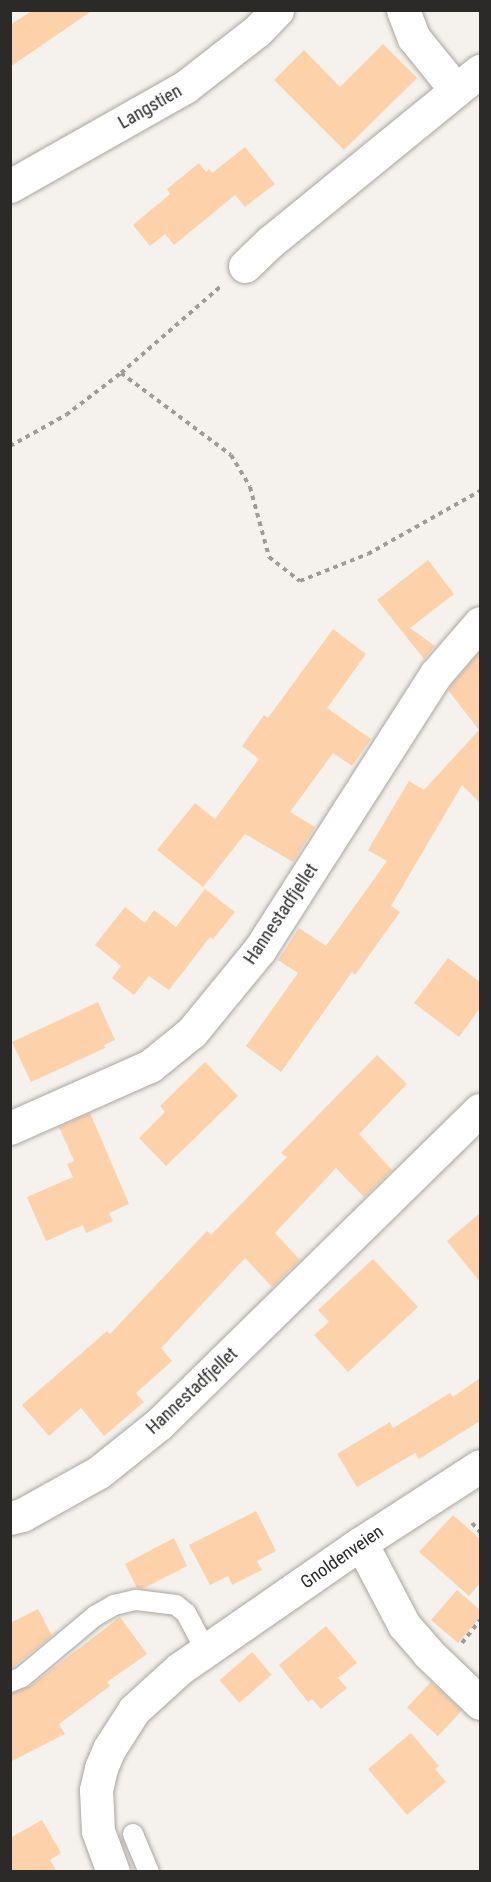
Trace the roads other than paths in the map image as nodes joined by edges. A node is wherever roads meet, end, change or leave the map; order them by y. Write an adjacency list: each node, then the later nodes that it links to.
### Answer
1 (277, 10): 4 (street, Langstien)
2 (403, 10): 3 (street)
3 (468, 80): 5 (street)
4 (10, 186)
5 (245, 266)
6 (480, 622): 8 (street, Hannestadfjellet)
7 (480, 1110): 10 (street, Hannestadfjellet)
8 (10, 1128)
9 (480, 1466): 11 (street, Gnoldenveien)
10 (10, 1518)
11 (361, 1543): 12 (street, Gnoldenveien); 14 (street)
12 (206, 1651): 13 (lane); 16 (street, Gnoldenveien)
13 (10, 1682)
14 (480, 1703)
15 (133, 1834): 17 (lane)
16 (113, 1872)
17 (149, 1872)

